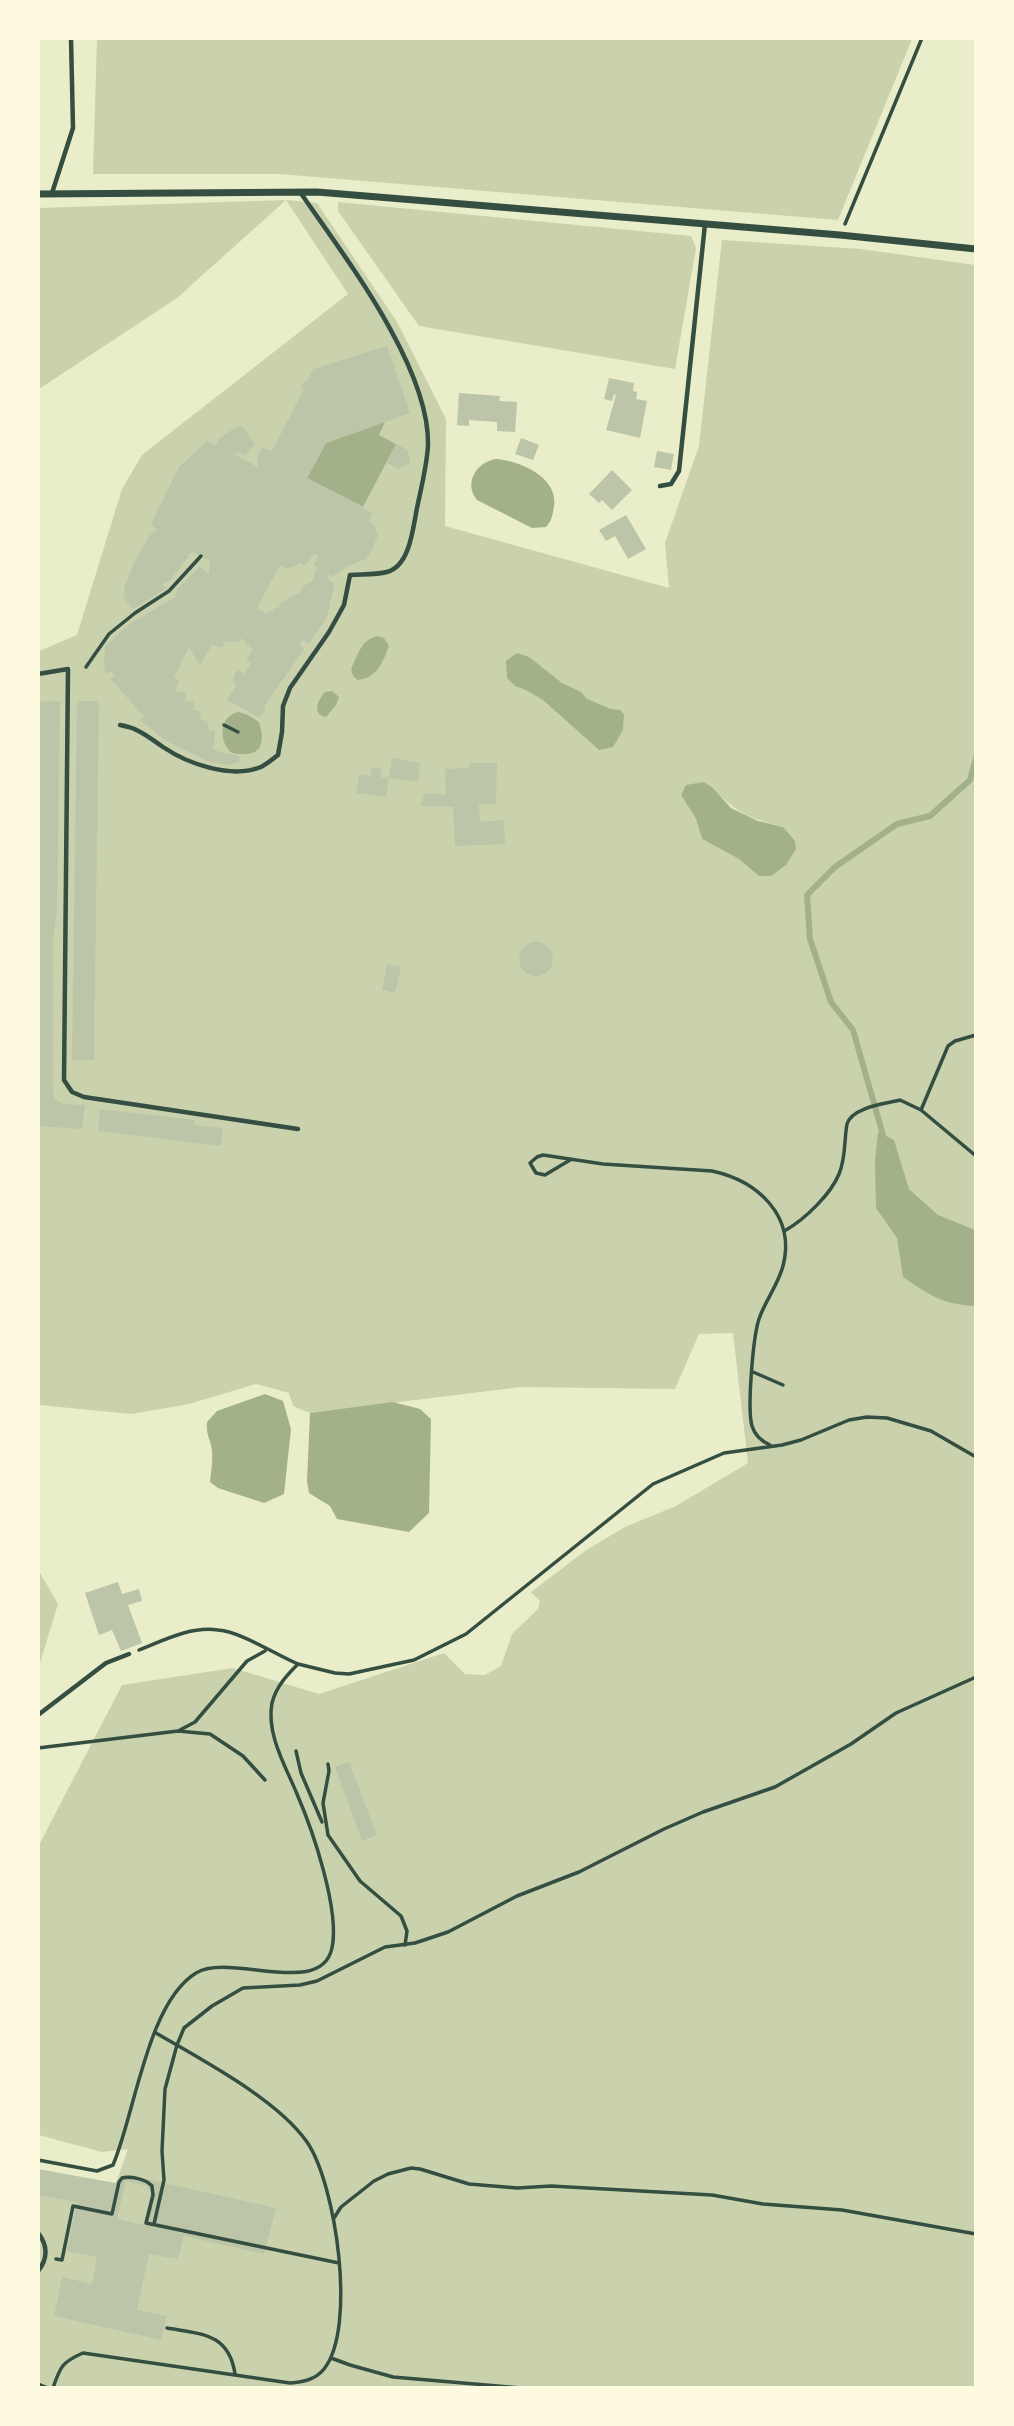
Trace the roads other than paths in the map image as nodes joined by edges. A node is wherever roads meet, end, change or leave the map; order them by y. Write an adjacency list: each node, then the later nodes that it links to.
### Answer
1 (71, 38): 4 (lane)
2 (299, 191): 4 (street); 5 (street); 9 (lane)
3 (38, 194): 4 (street)
4 (51, 194)
5 (705, 224): 6 (street); 7 (lane)
6 (975, 249)
7 (660, 486)
8 (38, 674): 10 (lane)
9 (120, 725)
10 (298, 1129)
11 (129, 1654): 12 (lane)
12 (38, 1715)
13 (38, 2233): 14 (lane)
14 (38, 2272)

